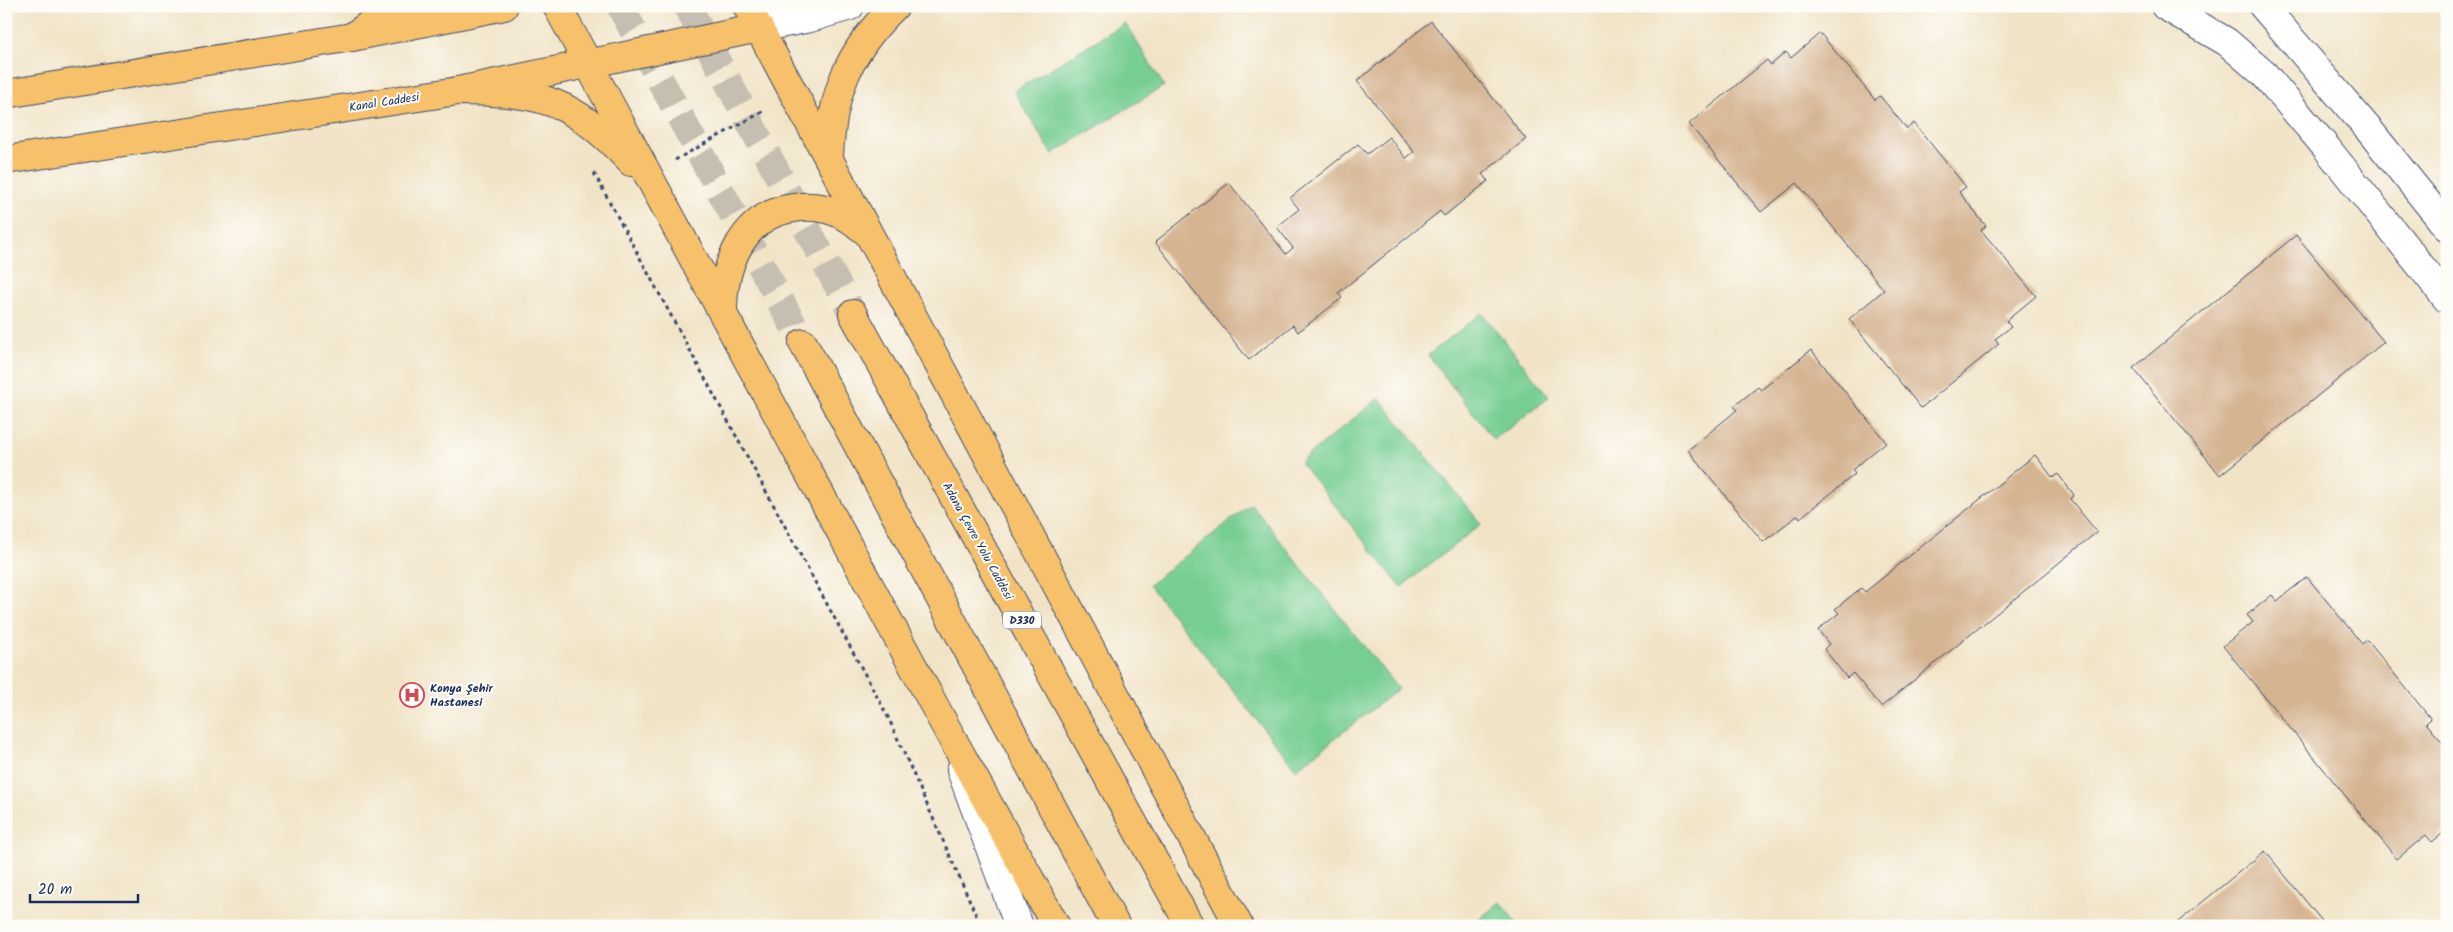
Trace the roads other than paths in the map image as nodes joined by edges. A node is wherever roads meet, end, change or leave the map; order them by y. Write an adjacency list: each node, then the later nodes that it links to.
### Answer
1 (395, 6): 9 (main road)
2 (504, 6): 9 (main road)
3 (557, 6): 10 (main road)
4 (850, 6): 8 (street)
5 (895, 6): 13 (main road)
6 (2262, 6): 16 (street)
7 (2176, 13): 18 (street)
8 (753, 17): 10 (main road, Kanal Caddesi); 13 (main road)
9 (352, 36): 12 (main road)
10 (588, 64): 11 (main road, Kanal Caddesi); 15 (main road)
11 (458, 91): 14 (main road, Kanal Caddesi); 15 (main road)
12 (6, 94)
13 (829, 157): 17 (main road)
14 (6, 160)
15 (650, 181): 19 (main road)
16 (2447, 227)
17 (869, 234): 19 (main road); 27 (main road)
18 (2447, 299)
19 (723, 311): 22 (main road)
20 (853, 314): 26 (main road, Adana Çevre Yolu Caddesi / D330)
21 (802, 343): 25 (main road)
22 (948, 731): 23 (street); 24 (main road)
23 (1019, 926)
24 (1056, 926)
25 (1116, 926)
26 (1190, 926)
27 (1239, 926)

